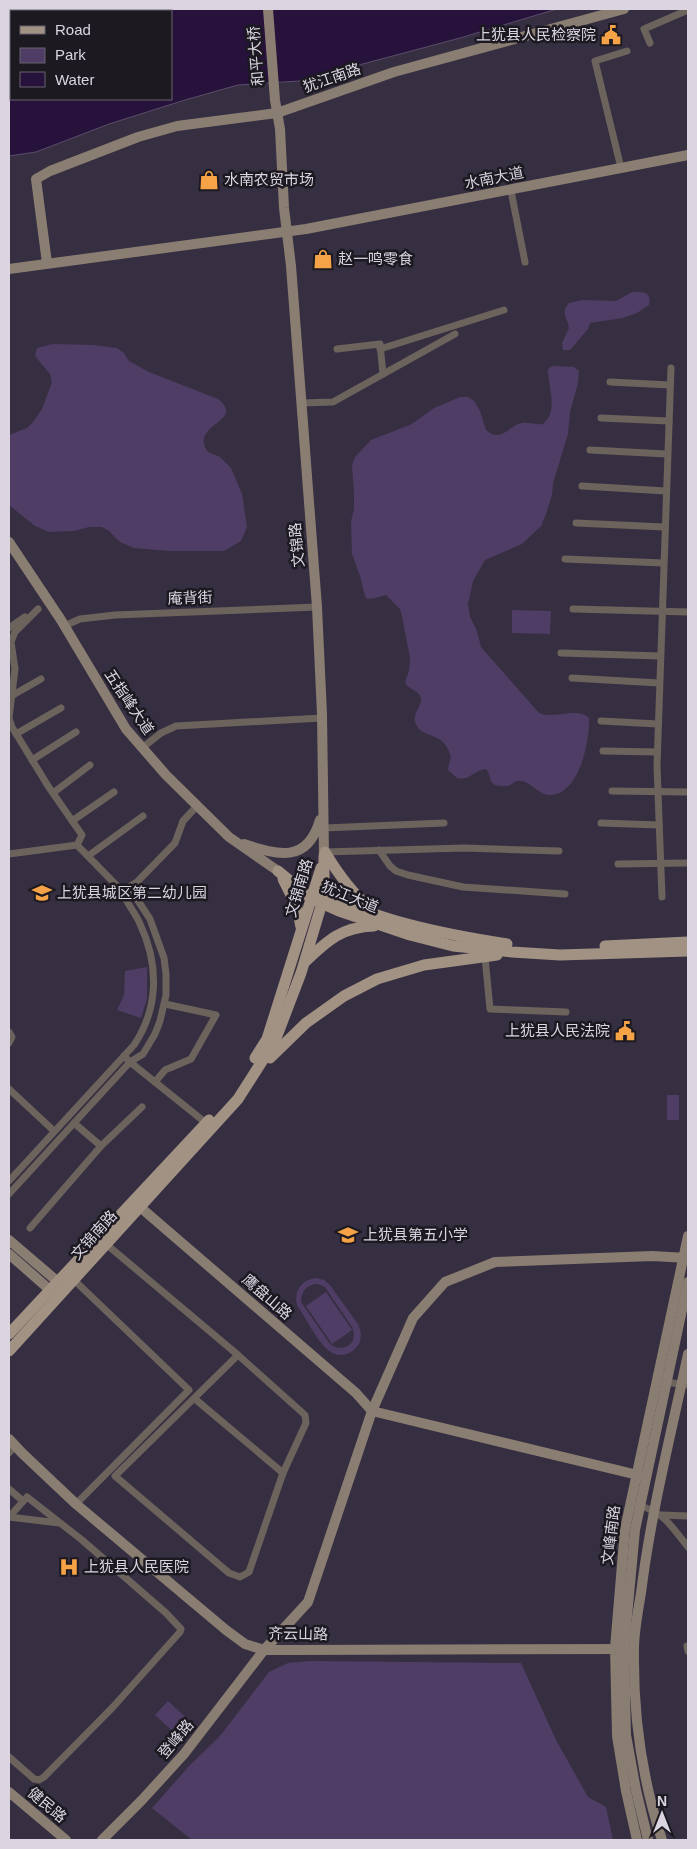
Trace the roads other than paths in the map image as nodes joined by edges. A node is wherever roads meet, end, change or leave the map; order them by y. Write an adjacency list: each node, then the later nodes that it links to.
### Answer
1 (268, 9): 6 (street, 和平大桥)
2 (624, 9): 6 (street, 犹江南路)
3 (688, 10): 4 (street)
4 (650, 43)
5 (627, 52): 8 (street)
6 (277, 113): 10 (street, 文锦路); 12 (street, 犹江南路)
7 (688, 155): 8 (street, 水南大道)
8 (621, 168): 9 (street, 水南大道)
9 (511, 191): 10 (street, 水南大道); 11 (street)
10 (287, 232): 12 (street, 水南大道); 22 (street, 文锦路)
11 (525, 262)
12 (47, 263): 13 (street, 水南大道)
13 (9, 268)
14 (504, 310): 17 (street)
15 (455, 334): 19 (street)
16 (337, 349): 17 (street)
17 (380, 349): 19 (street)
18 (671, 368): 21 (street)
19 (383, 374): 22 (street)
20 (610, 382): 21 (street)
21 (670, 385): 24 (street)
22 (301, 403): 35 (street, 文锦路)
23 (601, 418): 24 (street)
24 (669, 420): 26 (street)
25 (590, 450): 26 (street)
26 (667, 454): 28 (street)
27 (582, 486): 28 (street)
28 (666, 491): 30 (street)
29 (576, 523): 30 (street)
30 (664, 527): 33 (street)
31 (9, 542): 34 (street, 五指峰大道)
32 (565, 559): 33 (street)
33 (663, 564): 38 (street)
34 (49, 602): 36 (street); 40 (street, 五指峰大道)
35 (317, 607): 40 (street, 庵背街); 49 (street, 文锦路)
36 (38, 609): 41 (street); 47 (street)
37 (572, 609): 38 (street)
38 (661, 612): 39 (street); 43 (street)
39 (688, 612)
40 (64, 626): 54 (street, 五指峰大道)
41 (9, 628)
42 (562, 653): 43 (street)
43 (660, 656): 46 (street)
44 (572, 678): 46 (street)
45 (41, 679): 47 (street)
46 (659, 683): 51 (street)
47 (13, 696): 53 (street)
48 (61, 708): 53 (street)
49 (322, 718): 54 (street); 65 (street, 文锦路)
50 (601, 721): 51 (street)
51 (658, 724): 56 (street)
52 (76, 732): 57 (street)
53 (16, 734): 57 (street)
54 (142, 748): 64 (street, 五指峰大道)
55 (603, 751): 56 (street)
56 (657, 752): 63 (street)
57 (32, 760): 62 (street)
58 (90, 765): 62 (street)
59 (114, 792): 67 (street)
60 (612, 792): 63 (street)
61 (688, 792): 63 (street)
62 (52, 793): 67 (street)
63 (658, 793): 70 (street)
64 (197, 806): 72 (street, 五指峰大道); 83 (street)
65 (324, 810): 71 (street, 文锦路); 72 (street)
66 (143, 816): 78 (street)
67 (72, 821): 73 (street)
68 (444, 823): 71 (street)
69 (600, 823): 70 (street)
70 (659, 825): 81 (street)
71 (324, 828): 77 (street, 文锦路)
72 (233, 840): 82 (street, 五指峰大道)
73 (77, 845): 76 (street); 78 (street)
74 (379, 850): 75 (street); 77 (street); 84 (street)
75 (559, 851)
76 (9, 854)
77 (324, 854): 85 (main road, 文锦南路); 88 (main road)
78 (88, 856): 83 (street)
79 (688, 862): 81 (street)
80 (618, 864): 81 (street)
81 (660, 864): 86 (street)
82 (278, 871): 85 (main road, 犹江大道); 91 (main road)
83 (122, 891): 87 (street); 89 (street)
84 (565, 894)
85 (318, 896): 88 (main road, 犹江大道); 90 (main road, 犹江大道); 91 (main road, 文锦南路); 99 (main road, 文锦南路)
86 (662, 897)
87 (147, 914): 89 (street); 101 (street)
88 (376, 914): 94 (main road, 犹江大道)
89 (137, 919): 100 (street)
90 (382, 926): 96 (main road, 犹江大道); 99 (main road)
91 (302, 931): 114 (main road, 文锦南路)
92 (688, 937): 94 (main road)
93 (688, 942): 94 (main road, 犹江大道)
94 (673, 947): 95 (main road, 犹江大道); 96 (main road, 犹江大道); 98 (main road)
95 (688, 950)
96 (512, 952): 97 (main road)
97 (485, 956): 102 (street); 109 (main road)
98 (688, 958)
99 (305, 962): 109 (main road, 文锦南路)
100 (153, 998): 101 (street); 103 (street)
101 (165, 1002): 105 (street); 110 (street)
102 (566, 1012)
103 (145, 1026): 105 (street); 107 (street)
104 (9, 1032): 106 (street)
105 (157, 1032): 108 (street)
106 (9, 1043)
107 (124, 1056): 108 (street); 115 (street)
108 (130, 1062): 110 (street); 113 (street)
109 (256, 1071): 119 (main road, 文锦南路)
110 (155, 1082): 114 (street)
111 (9, 1089): 115 (street)
112 (142, 1107): 116 (street)
113 (74, 1123): 116 (street); 118 (street)
114 (206, 1123): 128 (main road, 文锦南路)
115 (54, 1131): 117 (street)
116 (101, 1146): 120 (street)
117 (9, 1181)
118 (9, 1194)
119 (140, 1207): 123 (main road, 文锦南路); 136 (street, 鹰盘山路)
120 (30, 1228)
121 (688, 1236): 125 (street, 文峰南路)
122 (9, 1240): 128 (street)
123 (106, 1244): 126 (main road, 文锦南路); 132 (street)
124 (9, 1254): 128 (street)
125 (686, 1258): 133 (street, 文峰南路); 136 (street, 登峰路)
126 (74, 1280): 130 (main road, 文锦南路); 142 (street)
127 (688, 1282): 133 (street, 文峰南路)
128 (54, 1286): 129 (main road, 文锦南路)
129 (9, 1334)
130 (9, 1351)
131 (688, 1354): 134 (street)
132 (238, 1355): 135 (street); 138 (street)
133 (662, 1381): 134 (street); 139 (street, 文峰南路)
134 (685, 1385): 144 (street)
135 (195, 1399): 138 (street); 138 (street)
136 (372, 1412): 139 (street); 150 (street, 登峰路)
137 (11, 1446): 142 (street, 齐云山路)
138 (283, 1473)
139 (641, 1476): 143 (street, 文峰南路)
140 (9, 1488): 141 (street)
141 (23, 1501): 146 (street); 147 (street)
142 (76, 1504): 150 (street, 齐云山路)
143 (635, 1505): 144 (street); 149 (street, 文峰南路)
144 (658, 1513): 145 (street); 148 (street); 149 (street)
145 (688, 1516)
146 (9, 1517): 147 (street)
147 (61, 1523): 151 (street)
148 (688, 1547)
149 (624, 1649): 150 (street, 齐云山路); 155 (street, 文峰南路); 156 (street, 文峰南路); 157 (street)
150 (264, 1650): 154 (street, 登峰路)
151 (9, 1756)
152 (9, 1792): 153 (street, 健民路)
153 (66, 1840)
154 (102, 1840)
155 (638, 1840)
156 (648, 1840)
157 (662, 1840)

